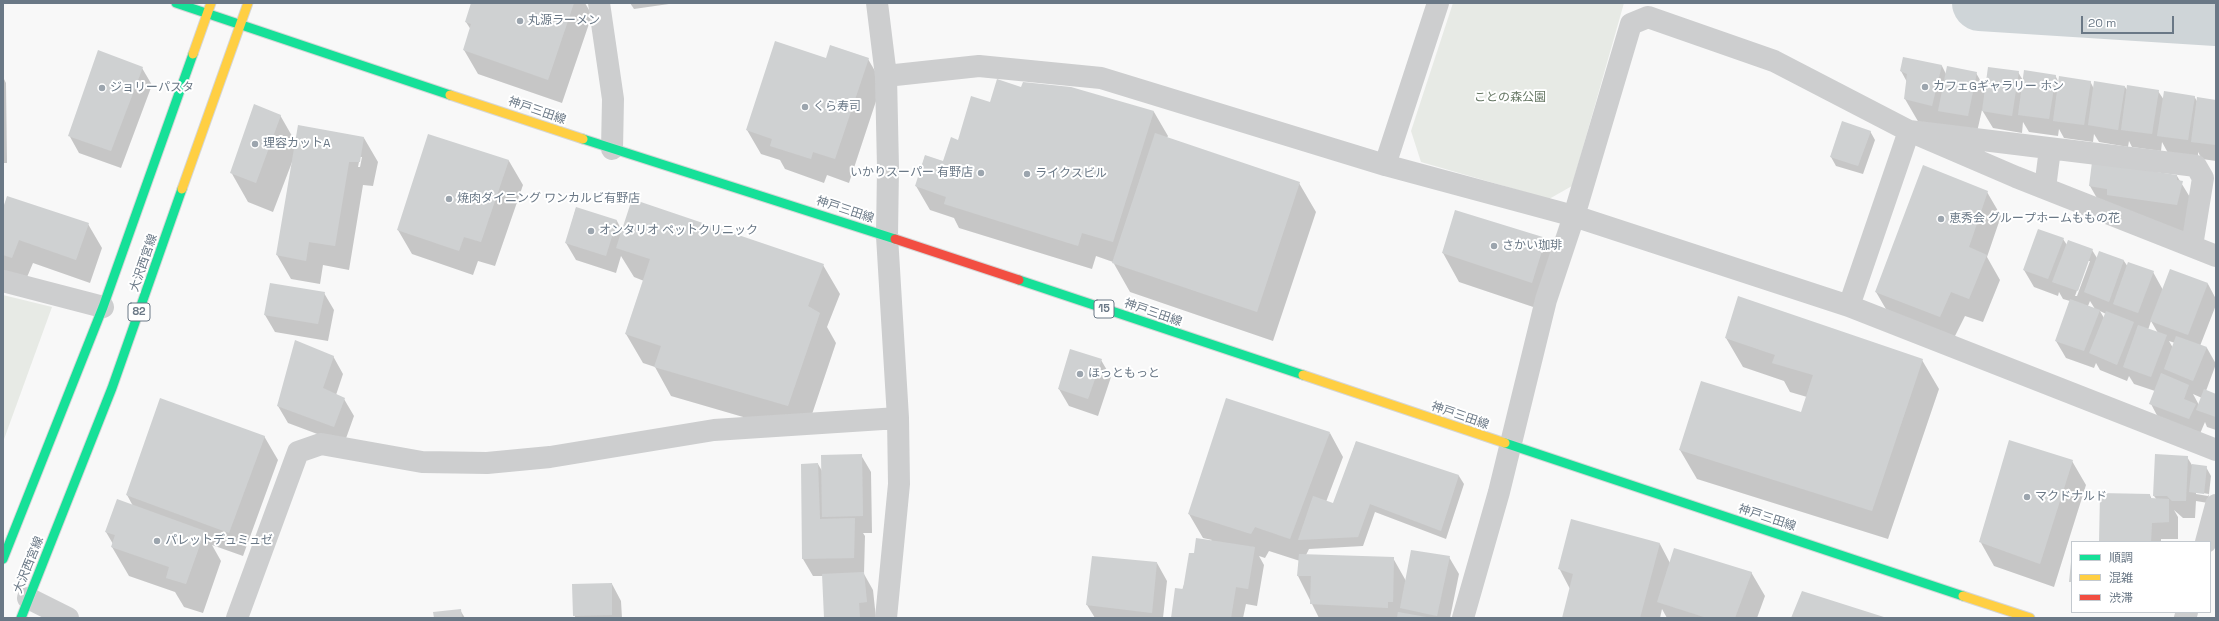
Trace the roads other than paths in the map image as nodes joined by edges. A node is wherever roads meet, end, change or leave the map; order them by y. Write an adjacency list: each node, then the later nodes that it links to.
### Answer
1 (176, 3): 7 (main road, 神戸三田線 / 15)
2 (211, 3): 7 (main road, 大沢西宮線)
3 (248, 3): 8 (main road, 大沢西宮線 / 82)
4 (599, 3): 11 (street)
5 (878, 3): 9 (street)
6 (1438, 3): 13 (street)
7 (208, 13): 8 (main road, 神戸三田線 / 15); 21 (main road, 大沢西宮線)
8 (241, 24): 11 (main road, 神戸三田線 / 15); 28 (main road, 大沢西宮線 / 82)
9 (886, 76): 13 (street); 16 (street)
10 (1909, 131): 12 (street); 14 (street); 15 (street); 20 (street)
11 (612, 149): 16 (main road, 神戸三田線 / 15)
12 (2050, 149): 14 (street); 17 (street)
13 (1384, 165): 15 (street)
14 (2044, 188): 17 (street)
15 (1574, 216): 20 (street); 23 (street)
16 (887, 236): 22 (street); 23 (main road, 神戸三田線 / 15)
17 (2192, 246): 18 (street)
18 (2216, 256)
19 (3, 281): 21 (street)
20 (1849, 306): 24 (street)
21 (103, 308): 27 (main road, 大沢西宮線)
22 (898, 418): 31 (street); 32 (street)
23 (1510, 446): 33 (street); 34 (main road, 神戸三田線 / 15)
24 (2216, 450)
25 (2216, 505): 26 (street)
26 (2206, 541)
27 (3, 559)
28 (28, 598): 29 (street); 30 (main road, 大沢西宮線 / 82)
29 (61, 617)
30 (21, 618)
31 (237, 618)
32 (886, 618)
33 (1463, 618)
34 (2030, 618)

